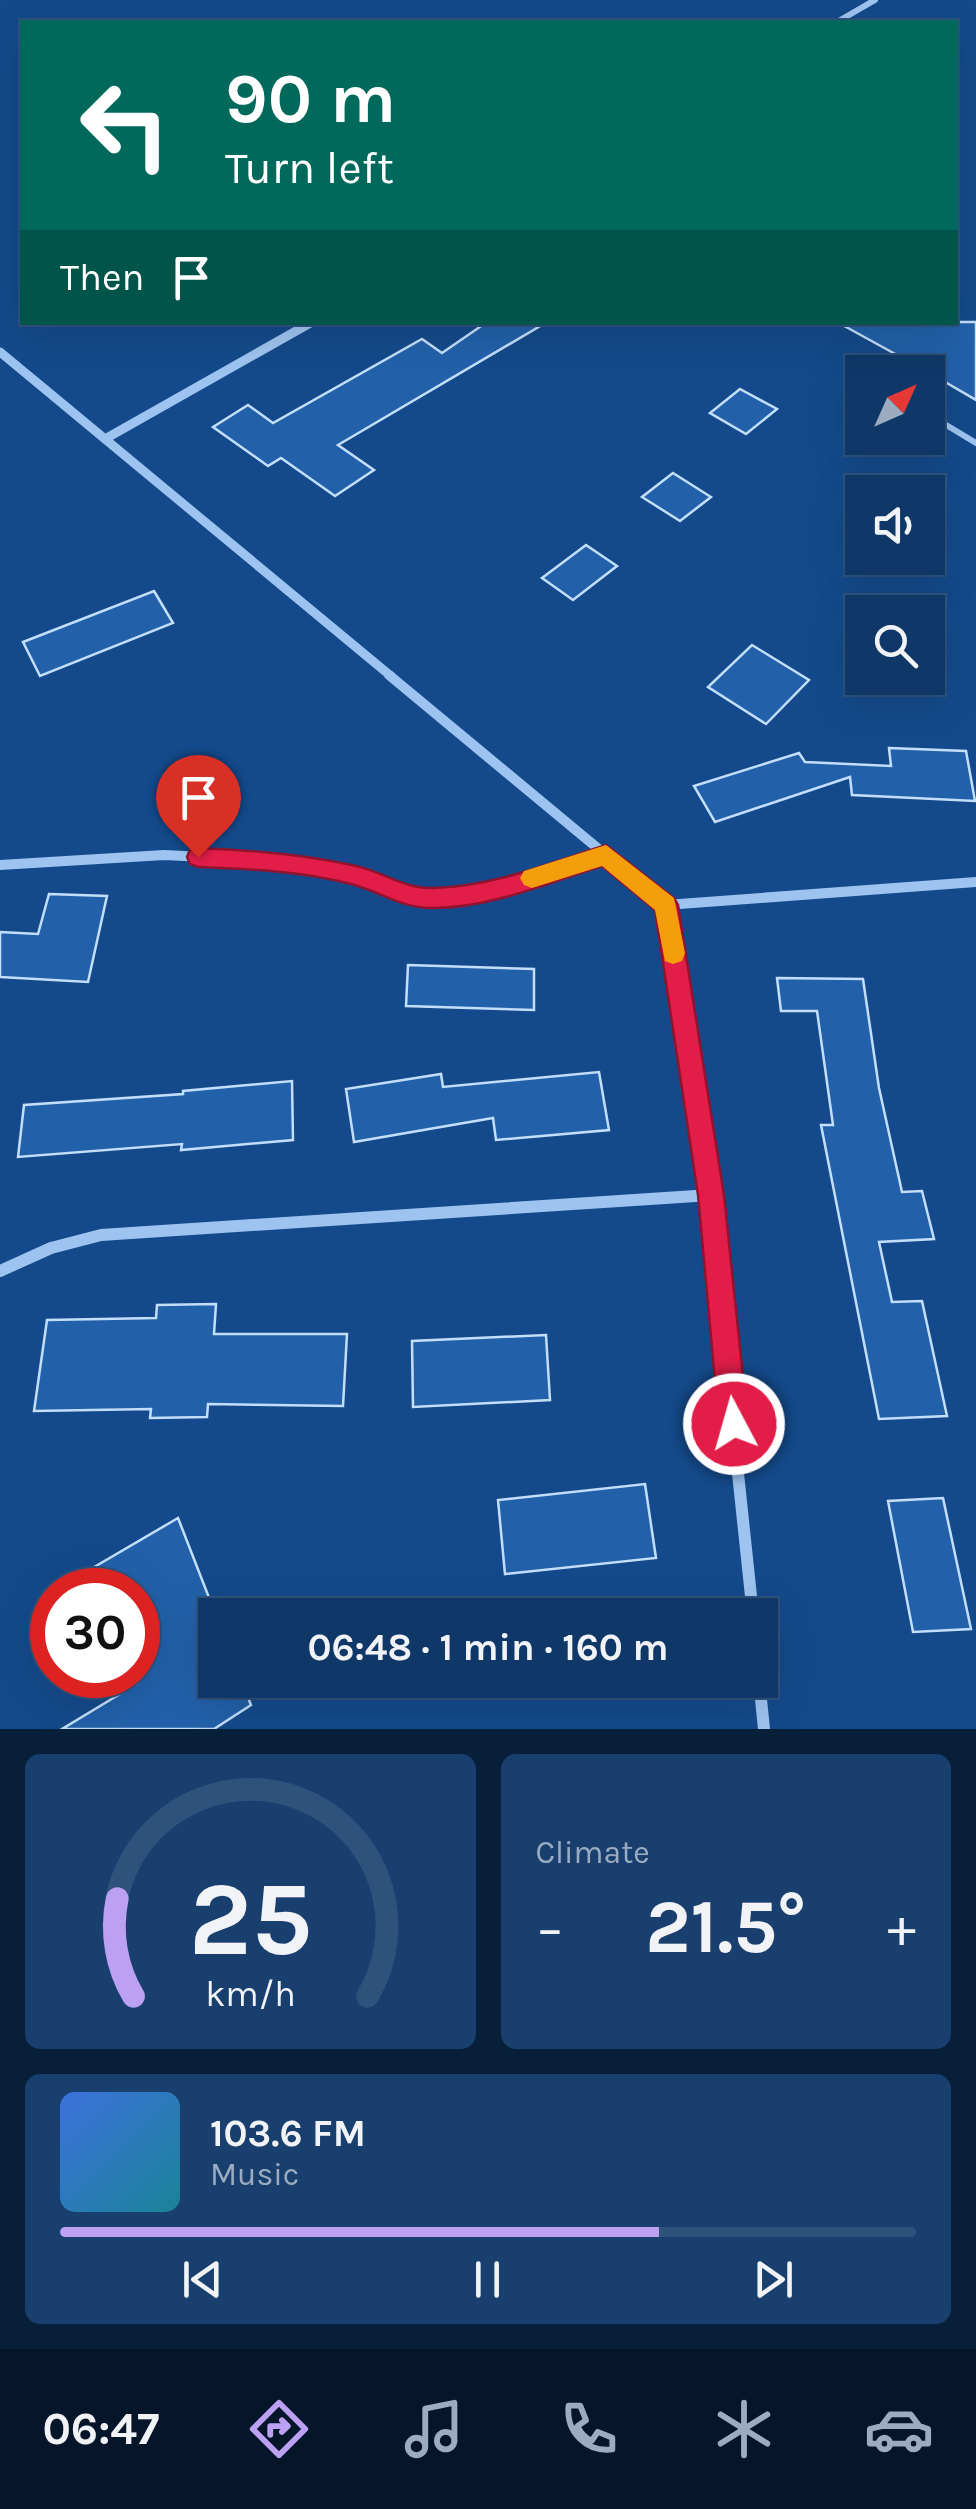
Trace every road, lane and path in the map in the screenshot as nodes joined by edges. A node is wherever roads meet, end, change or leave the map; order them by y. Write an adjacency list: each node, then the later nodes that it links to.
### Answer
1 (875, 0): 2 (street)
2 (840, 20)
3 (307, 325): 6 (street)
4 (0, 352): 6 (street)
5 (945, 424): 7 (lane)
6 (106, 439): 8 (street)
7 (976, 443)
8 (606, 855): 9 (street); 11 (street)
9 (0, 865)
10 (976, 882): 11 (street)
11 (666, 905): 12 (street)
12 (711, 1195): 13 (street); 14 (street)
13 (0, 1271)
14 (751, 1598)
15 (761, 1698): 16 (street)
16 (764, 1729)

